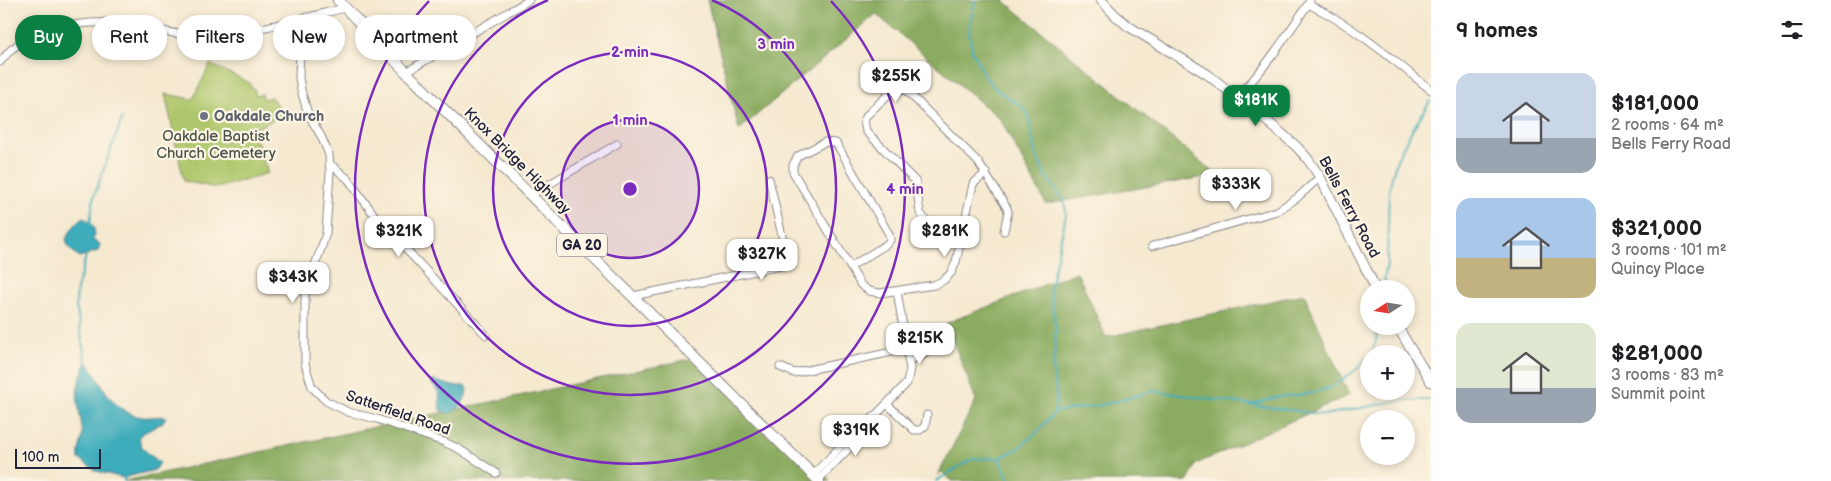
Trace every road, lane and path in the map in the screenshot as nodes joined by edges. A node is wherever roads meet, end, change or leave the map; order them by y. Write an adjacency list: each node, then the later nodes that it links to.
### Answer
1 (338, 0): 5 (main road, GA 20)
2 (529, 0): 10 (street)
3 (1101, 0): 12 (main road, Bells Ferry Road)
4 (1309, 2): 11 (street); 12 (street)
5 (345, 8): 6 (street); 10 (main road, Knox Bridge Highway / GA 20)
6 (315, 15)
7 (273, 24): 9 (street)
8 (300, 60): 14 (street, Satterfield Road)
9 (0, 62)
10 (406, 72): 18 (main road, Knox Bridge Highway / GA 20)
11 (1431, 90)
12 (1236, 98): 16 (main road, Bells Ferry Road)
13 (617, 144): 18 (street)
14 (329, 163): 26 (street); 35 (street, Satterfield Road)
15 (986, 173): 19 (street); 19 (street); 20 (street)
16 (1320, 177): 21 (street); 23 (main road, Bells Ferry Road)
17 (769, 179): 25 (street)
18 (530, 195): 25 (main road, Knox Bridge Highway / GA 20)
19 (963, 229): 24 (street)
20 (1004, 231)
21 (1152, 246)
22 (850, 267): 22 (street); 24 (street)
23 (1372, 280)
24 (897, 291): 28 (street)
25 (633, 296): 36 (main road, Knox Bridge Highway / GA 20)
26 (486, 335)
27 (1402, 335): 32 (main road)
28 (905, 338): 29 (street); 30 (street)
29 (906, 350): 30 (street); 31 (street)
30 (908, 360): 33 (street)
31 (780, 367)
32 (1431, 382)
33 (887, 404): 34 (street); 36 (street)
34 (927, 415)
35 (496, 473)
36 (816, 478)

